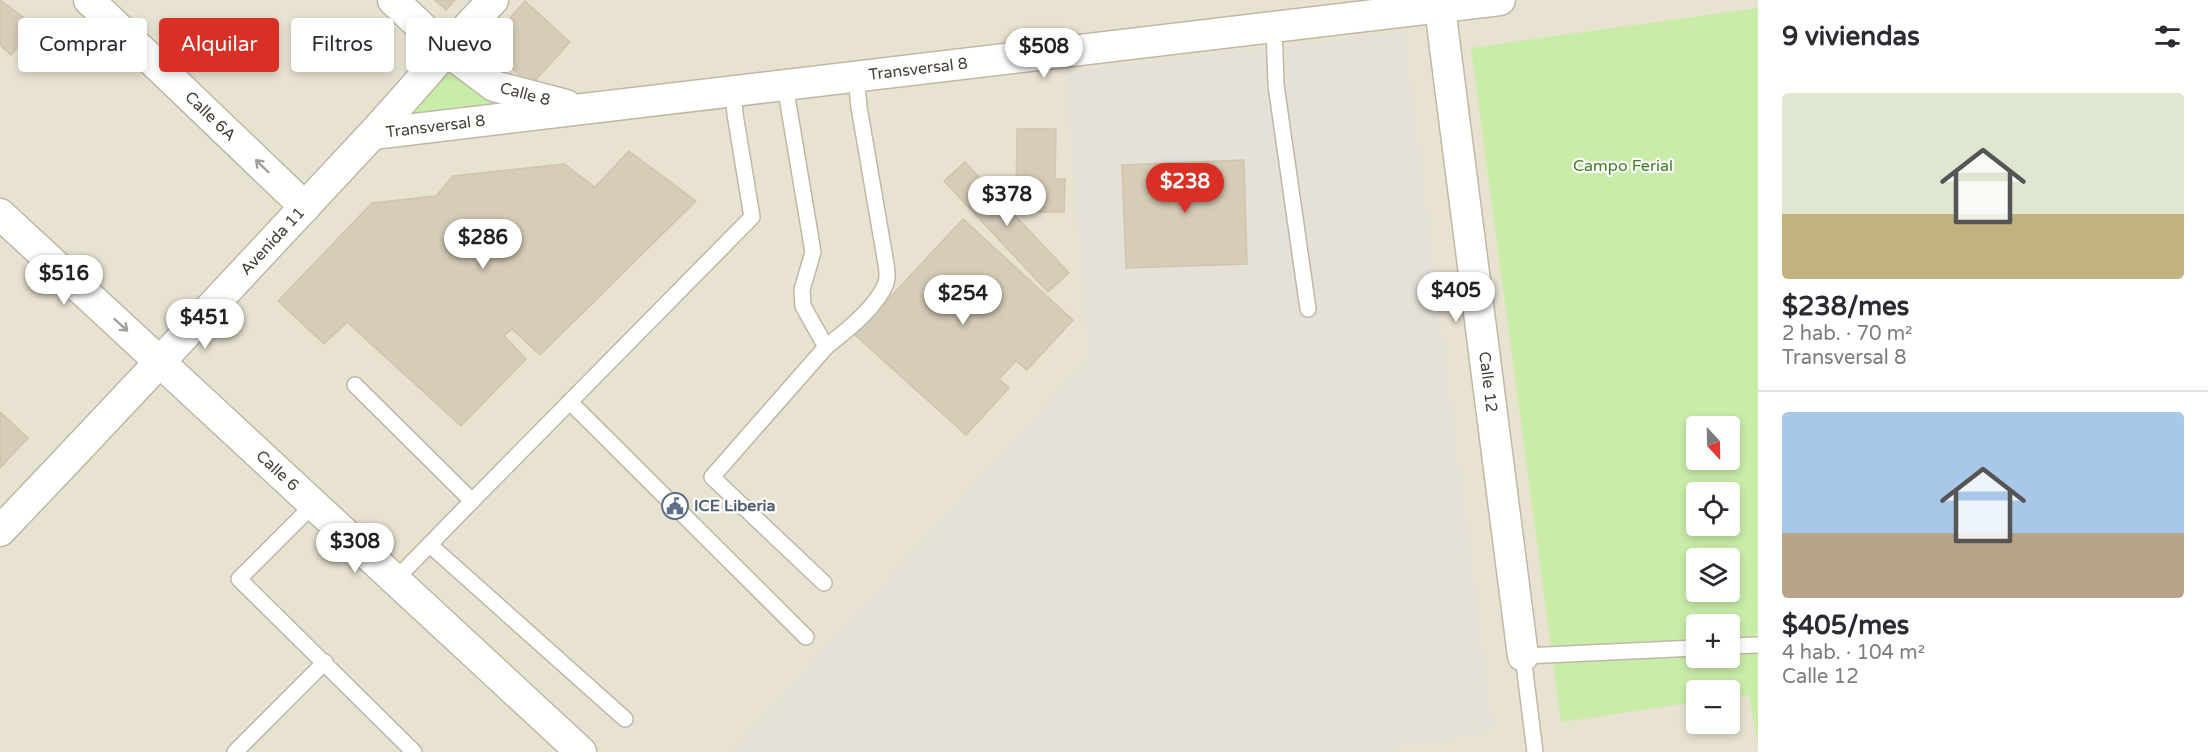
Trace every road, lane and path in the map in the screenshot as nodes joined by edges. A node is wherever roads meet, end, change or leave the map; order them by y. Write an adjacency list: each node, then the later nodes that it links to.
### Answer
1 (89, 0): 16 (street, Calle 6A, one-way to 1)
2 (393, 0): 6 (street, Calle 8)
3 (493, 0): 7 (street, Avenida 11)
4 (1500, 0): 5 (street, Transversal 8)
5 (1442, 4): 8 (street, Transversal 8); 33 (street, Calle 12)
6 (412, 18)
7 (476, 18)
8 (1274, 28): 11 (street, Transversal 8); 18 (lane)
9 (427, 72): 15 (street, Avenida 11)
10 (475, 72): 14 (street, Calle 8)
11 (856, 76): 12 (street, Transversal 8); 19 (lane)
12 (785, 85): 13 (street, Transversal 8); 19 (lane)
13 (733, 91): 14 (street, Transversal 8); 22 (lane)
14 (581, 109): 15 (street, Transversal 8)
15 (373, 134): 16 (street, Avenida 11)
16 (305, 207): 20 (street, Avenida 11)
17 (0, 214): 20 (street, Calle 6, one-way to 20)
18 (1308, 309)
19 (826, 347): 28 (lane)
20 (161, 362): 24 (street, Calle 6); 25 (street, Avenida 11)
21 (355, 385): 23 (lane)
22 (570, 402): 23 (lane); 29 (lane)
23 (472, 501): 26 (lane)
24 (314, 504): 27 (street, Calle 6); 34 (lane)
25 (0, 531)
26 (430, 545): 27 (lane); 35 (lane)
27 (396, 579): 38 (street, Calle 6)
28 (824, 583)
29 (806, 637)
30 (1758, 645): 31 (lane)
31 (1740, 646)
32 (1686, 648): 33 (lane)
33 (1523, 656): 39 (lane)
34 (325, 662): 36 (lane); 37 (lane)
35 (625, 719)
36 (235, 752)
37 (414, 752)
38 (581, 752)
39 (1535, 752)

